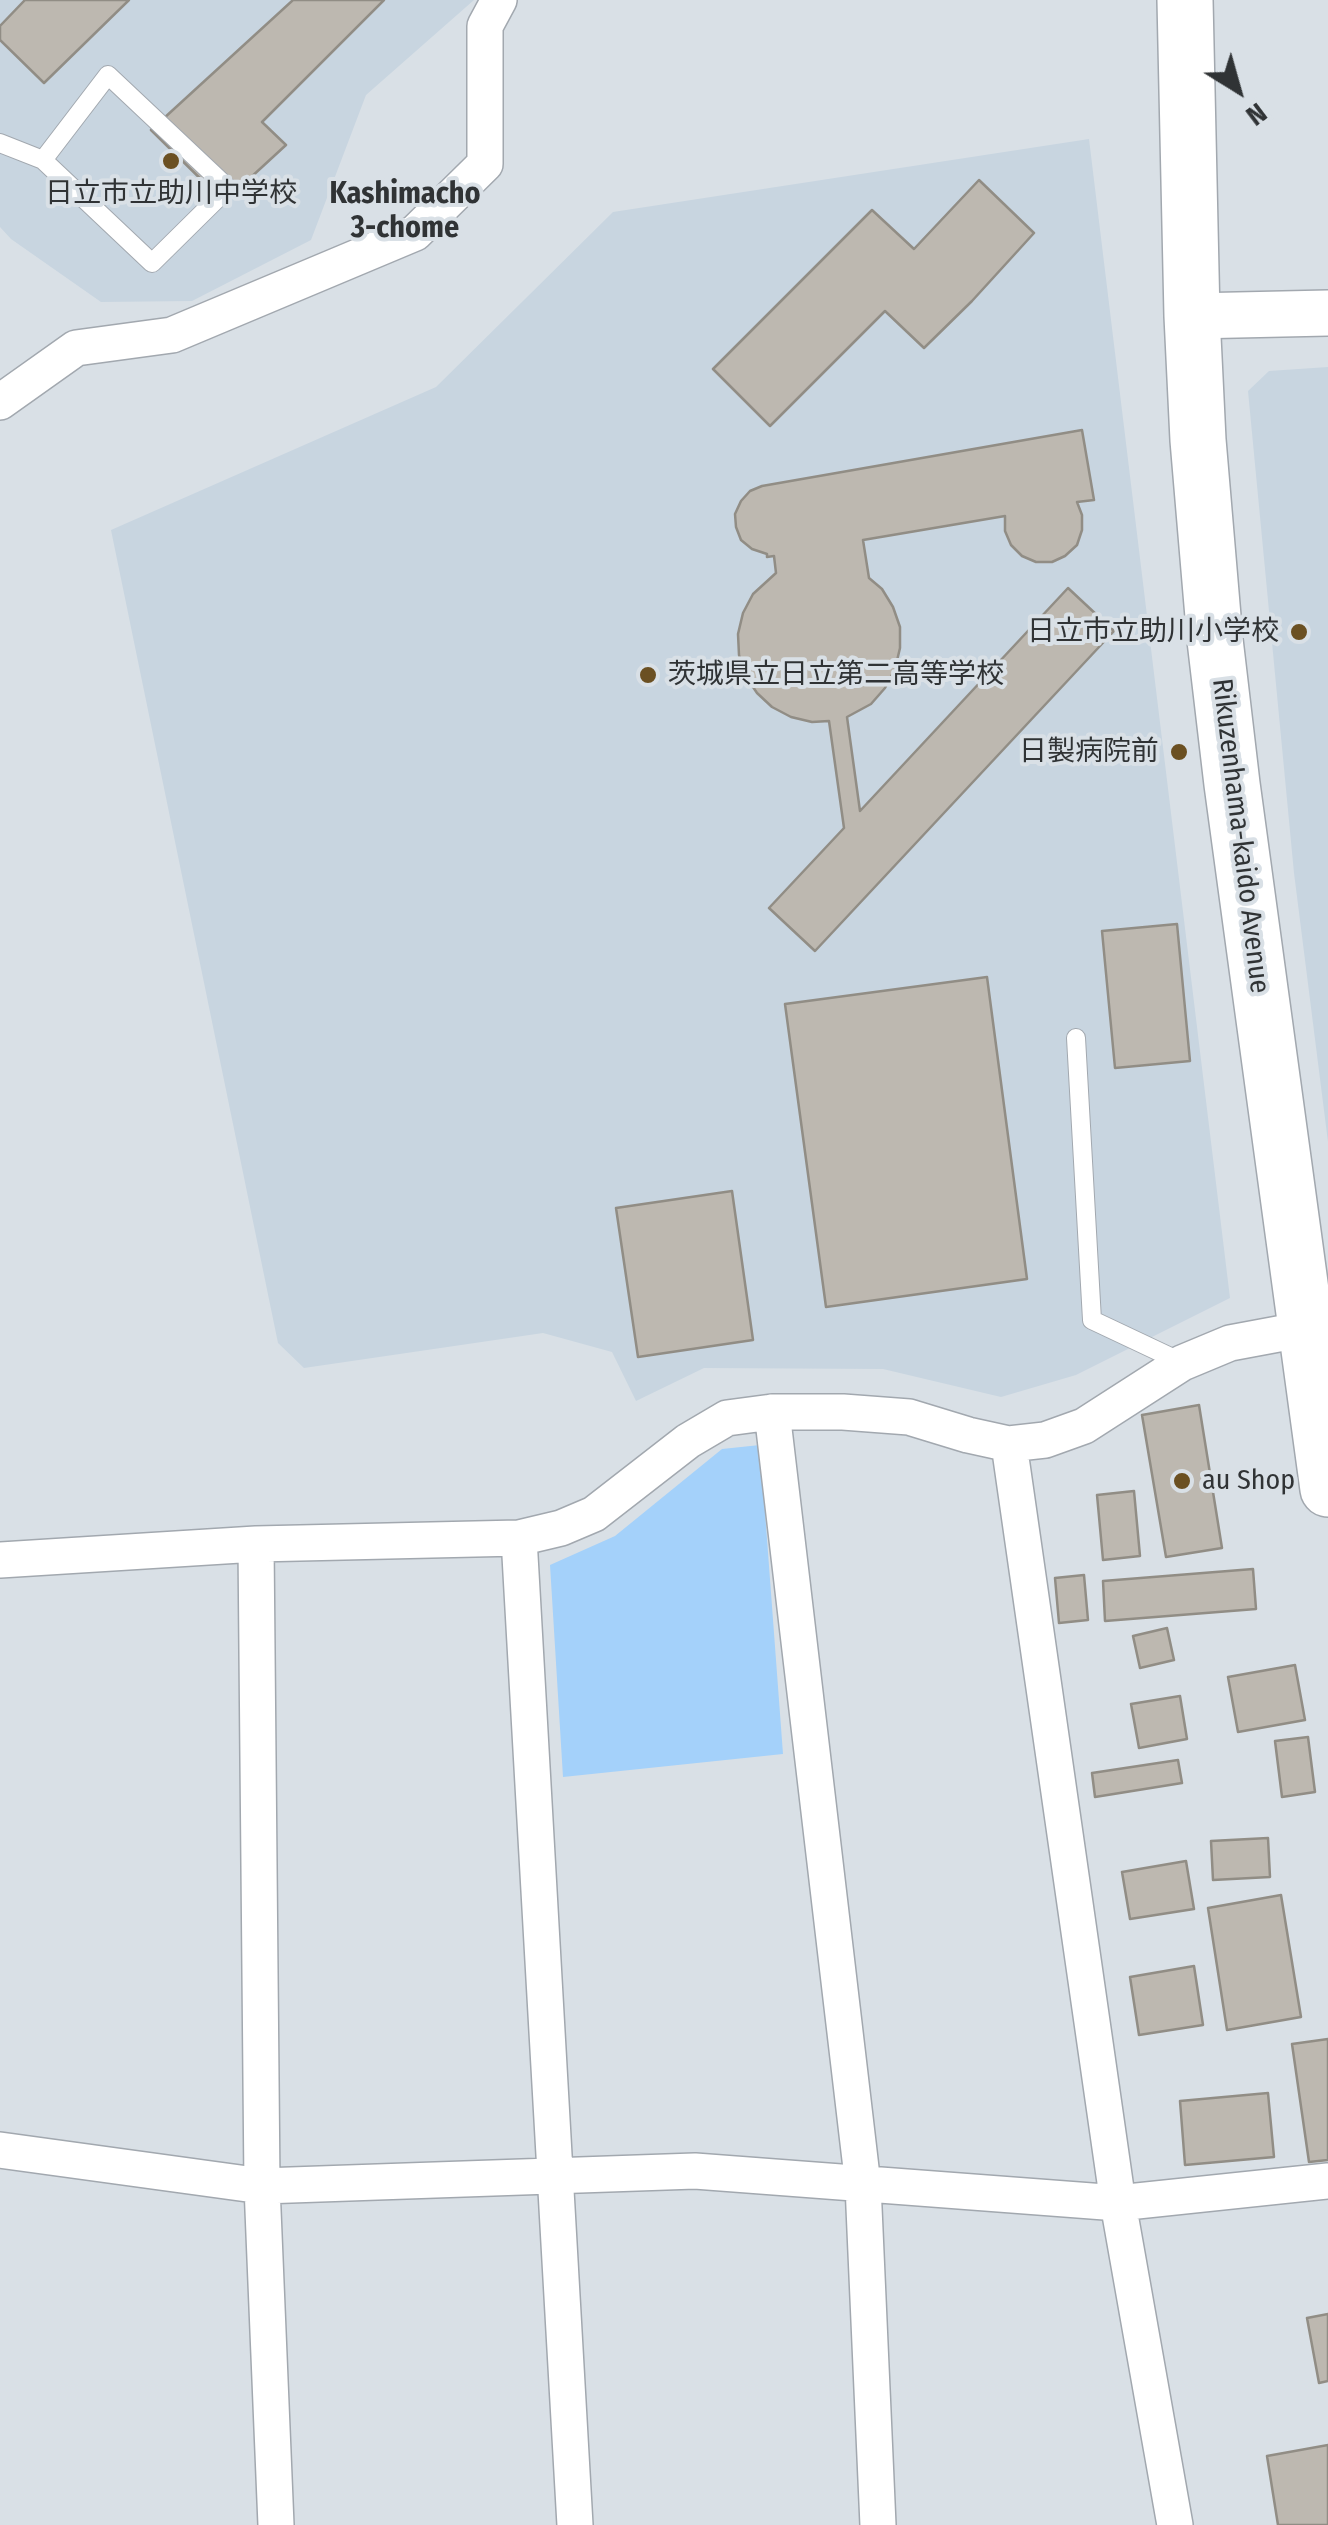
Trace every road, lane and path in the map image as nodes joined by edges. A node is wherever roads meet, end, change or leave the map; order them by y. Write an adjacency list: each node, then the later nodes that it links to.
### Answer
1 (499, 0): 7 (street)
2 (1185, 0): 6 (highway, Rikuzenhama-kaido Avenue)
3 (0, 143): 4 (lane)
4 (43, 160): 4 (lane)
5 (1328, 313): 6 (street)
6 (1192, 316): 9 (highway, Rikuzenhama-kaido Avenue)
7 (0, 402)
8 (1076, 1038): 10 (lane)
9 (1316, 1328): 10 (street); 13 (highway, Rikuzenhama-kaido Avenue)
10 (1182, 1363): 12 (street)
11 (772, 1412): 12 (street); 14 (street); 20 (street)
12 (1009, 1444): 22 (street)
13 (1328, 1488)
14 (519, 1538): 15 (street); 18 (street)
15 (256, 1544): 16 (street); 21 (street)
16 (0, 1560)
17 (0, 2150): 21 (street)
18 (554, 2177): 20 (street); 21 (street); 24 (street)
19 (1328, 2181): 22 (street)
20 (862, 2185): 22 (street); 25 (street)
21 (262, 2186): 23 (street)
22 (1118, 2203): 26 (street)
23 (276, 2525)
24 (575, 2525)
25 (878, 2525)
26 (1174, 2525)

